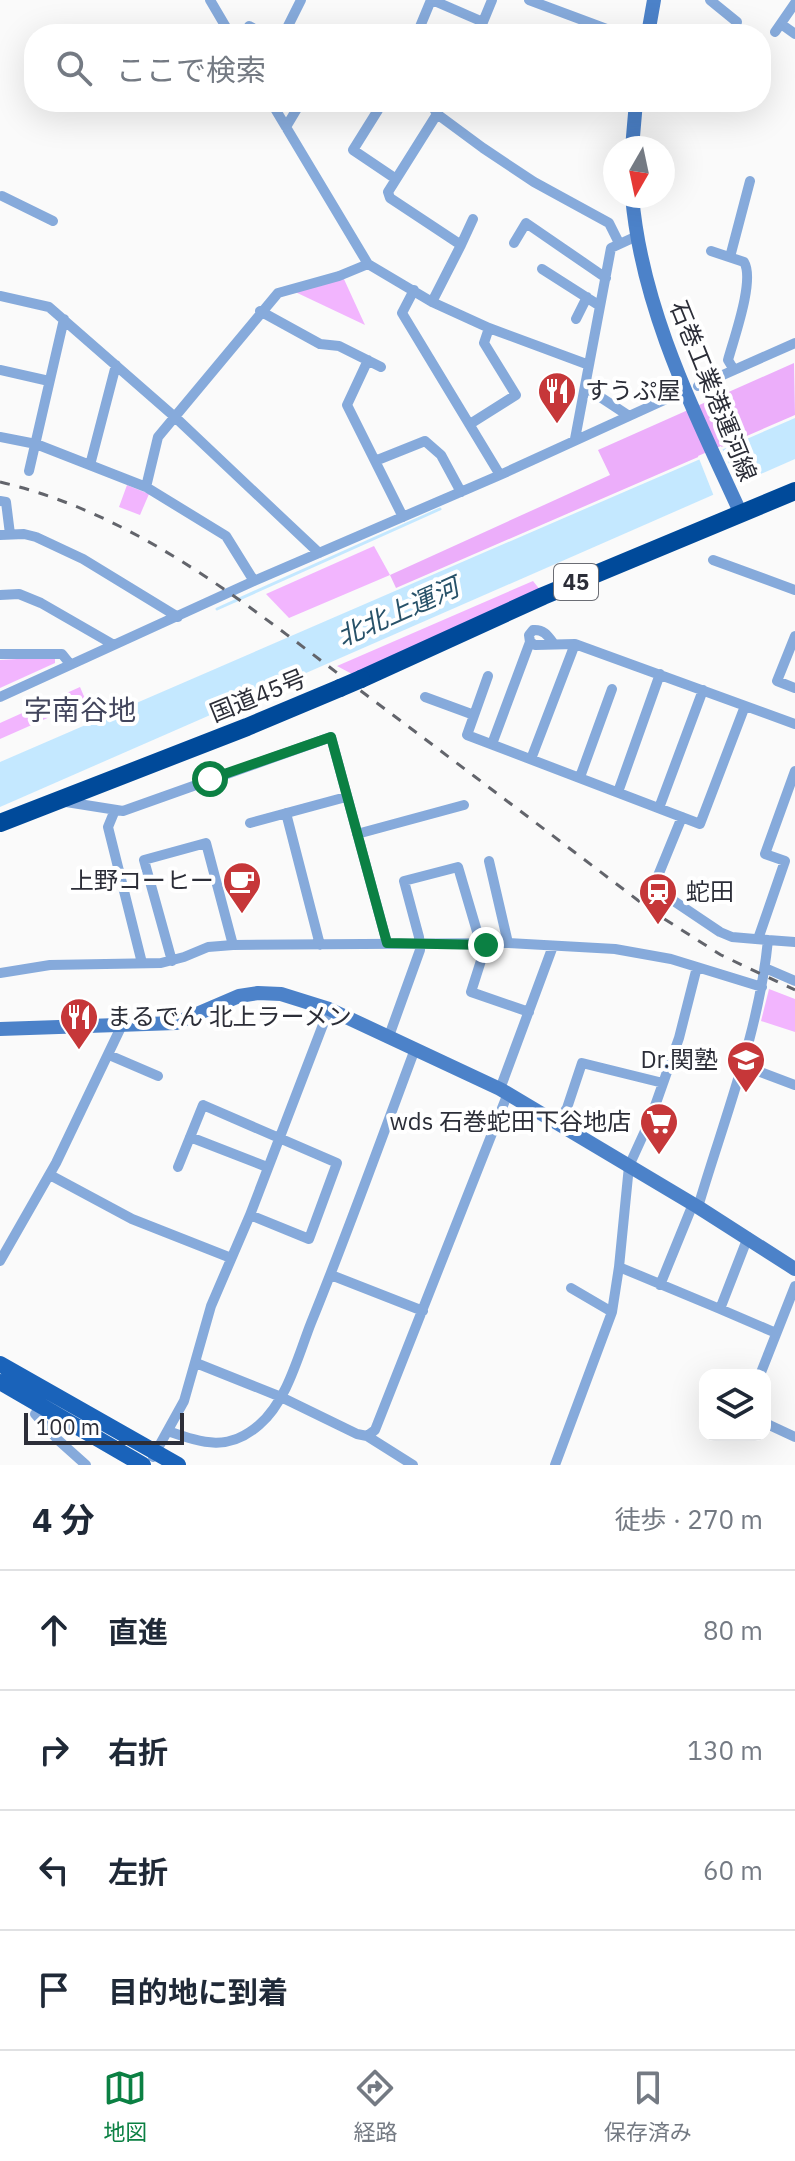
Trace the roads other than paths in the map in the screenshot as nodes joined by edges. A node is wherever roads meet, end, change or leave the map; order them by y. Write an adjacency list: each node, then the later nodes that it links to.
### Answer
1 (301, 0): 12 (street)
2 (432, 0): 9 (street); 13 (street)
3 (492, 0): 9 (street)
4 (529, 0): 14 (street)
5 (654, 0): 15 (street)
6 (710, 0): 10 (street)
7 (212, 1): 11 (street)
8 (795, 3): 16 (street)
9 (483, 22)
10 (737, 22)
11 (225, 24)
12 (289, 24)
13 (421, 24)
14 (593, 24)
15 (650, 24)
16 (795, 34)
17 (277, 112): 22 (street)
18 (295, 112): 22 (street)
19 (377, 112): 24 (street)
20 (635, 112): 23 (street)
21 (437, 114): 24 (street); 32 (street)
22 (286, 127): 36 (street)
23 (633, 136)
24 (396, 179): 33 (street)
25 (750, 181): 35 (street)
26 (1, 198): 29 (street)
27 (634, 208): 30 (street, 石巻工業港運河線)
28 (473, 219): 33 (street)
29 (53, 221)
30 (637, 236): 32 (street); 73 (street, 石巻工業港運河線)
31 (514, 243): 38 (street)
32 (619, 243): 38 (street)
33 (461, 245): 42 (street)
34 (711, 251): 35 (street)
35 (730, 257): 54 (street)
36 (368, 264): 39 (street); 44 (street)
37 (542, 269): 41 (street)
38 (606, 278): 43 (street)
39 (414, 290): 42 (street); 61 (street)
40 (0, 296): 45 (street)
41 (587, 297): 43 (street); 46 (street)
42 (432, 302): 47 (street)
43 (600, 306): 51 (street)
44 (260, 311): 49 (street); 60 (street)
45 (64, 319): 50 (street); 55 (street)
46 (576, 319)
47 (489, 328): 51 (street); 61 (street)
48 (795, 343): 54 (street)
49 (368, 360): 52 (street); 65 (street)
50 (116, 365): 60 (street); 66 (street)
51 (589, 365): 57 (street)
52 (381, 367)
53 (0, 370): 55 (street)
54 (734, 370): 56 (street)
55 (49, 381): 64 (street)
56 (698, 386)
57 (585, 387): 59 (street); 63 (street)
58 (673, 396): 59 (street)
59 (629, 416): 63 (street)
60 (176, 418): 69 (street); 76 (street)
61 (470, 424): 68 (street)
62 (0, 437): 64 (street)
63 (575, 439): 68 (street)
64 (36, 444): 66 (street); 67 (street)
65 (375, 461): 71 (street); 74 (street)
66 (90, 465): 69 (street)
67 (29, 471)
68 (500, 475): 71 (street)
69 (146, 487): 78 (street)
70 (795, 491): 73 (highway, 国道45号 / 45)
71 (461, 492): 74 (street)
72 (0, 501): 75 (street)
73 (737, 505): 103 (highway, 国道45号 / 45, bridge)
74 (403, 517): 76 (street)
75 (5, 534): 81 (street)
76 (319, 553): 78 (street)
77 (713, 560): 79 (street)
78 (254, 581): 81 (street)
79 (795, 590)
80 (0, 595): 84 (street)
81 (178, 617): 84 (street)
82 (795, 636): 89 (street)
83 (575, 644): 87 (street); 97 (street); 98 (street)
84 (114, 645): 86 (street)
85 (0, 654): 86 (street)
86 (70, 664): 92 (street)
87 (660, 674): 91 (street); 101 (street)
88 (488, 676): 95 (street)
89 (795, 688)
90 (612, 689): 100 (street)
91 (703, 690): 94 (street); 105 (street)
92 (0, 697)
93 (425, 697): 95 (street)
94 (745, 706): 96 (street); 108 (street)
95 (474, 715): 97 (street)
96 (795, 724)
97 (492, 744): 98 (street)
98 (531, 759): 100 (street)
99 (795, 771): 113 (street)
100 (580, 777): 101 (street)
101 (618, 792): 105 (street)
102 (346, 797): 106 (street); 107 (street); 111 (street)
103 (57, 801): 106 (street); 109 (highway, 国道45号 / 45)
104 (464, 805): 111 (street)
105 (659, 808): 108 (street)
106 (115, 810): 123 (street)
107 (286, 813): 110 (street); 119 (street)
108 (682, 817): 113 (street)
109 (0, 823)
110 (250, 823)
111 (357, 834): 115 (street)
112 (489, 861): 117 (street)
113 (763, 940): 114 (street); 125 (street)
114 (795, 942)
115 (387, 943): 116 (street); 119 (street)
116 (421, 943): 120 (street); 120 (street); 133 (street)
117 (508, 943): 120 (street); 121 (street)
118 (233, 945): 119 (street); 122 (street); 122 (street)
119 (320, 945)
120 (484, 945): 130 (street)
121 (553, 946): 124 (street); 130 (street)
122 (172, 961): 123 (street)
123 (142, 963): 126 (street)
124 (697, 967): 128 (street); 138 (street)
125 (765, 968): 127 (street); 128 (street)
126 (0, 973)
127 (795, 981)
128 (762, 987): 136 (street)
129 (329, 1009): 131 (street); 133 (street); 143 (street)
130 (529, 1012): 140 (street)
131 (122, 1025): 132 (street); 135 (street)
132 (0, 1029)
133 (389, 1036): 134 (street)
134 (415, 1049): 140 (street); 155 (street)
135 (109, 1055): 137 (street); 147 (street)
136 (742, 1065): 139 (street); 148 (street)
137 (158, 1076)
138 (663, 1083): 141 (street); 144 (street)
139 (795, 1085)
140 (504, 1091): 141 (street); 160 (street)
141 (557, 1123): 144 (street)
142 (190, 1137): 143 (street); 145 (street); 146 (street)
143 (279, 1138): 146 (street); 149 (street)
144 (629, 1166): 148 (street); 153 (street)
145 (178, 1167)
146 (267, 1167): 149 (street)
147 (50, 1175): 151 (street); 152 (street)
148 (696, 1205): 150 (street); 156 (street)
149 (250, 1215): 151 (street)
150 (748, 1237): 154 (street); 159 (street)
151 (231, 1258): 163 (street)
152 (0, 1261)
153 (619, 1267): 156 (street); 161 (street)
154 (795, 1269)
155 (331, 1275): 160 (street); 167 (street)
156 (660, 1285): 159 (street)
157 (795, 1286): 162 (street)
158 (571, 1288): 161 (street)
159 (720, 1309): 162 (street)
160 (423, 1311): 171 (street)
161 (612, 1312): 177 (street)
162 (776, 1333): 165 (street)
163 (196, 1363): 167 (street); 170 (street)
164 (0, 1364): 173 (main road)
165 (762, 1369)
166 (0, 1382): 173 (main road)
167 (281, 1397): 170 (street); 171 (street)
168 (35, 1414): 174 (street)
169 (771, 1426): 172 (street)
170 (168, 1431): 173 (street)
171 (367, 1436): 176 (street)
172 (795, 1437)
173 (149, 1461): 175 (main road)
174 (86, 1465)
175 (178, 1465)
176 (413, 1465)
177 (555, 1465)

